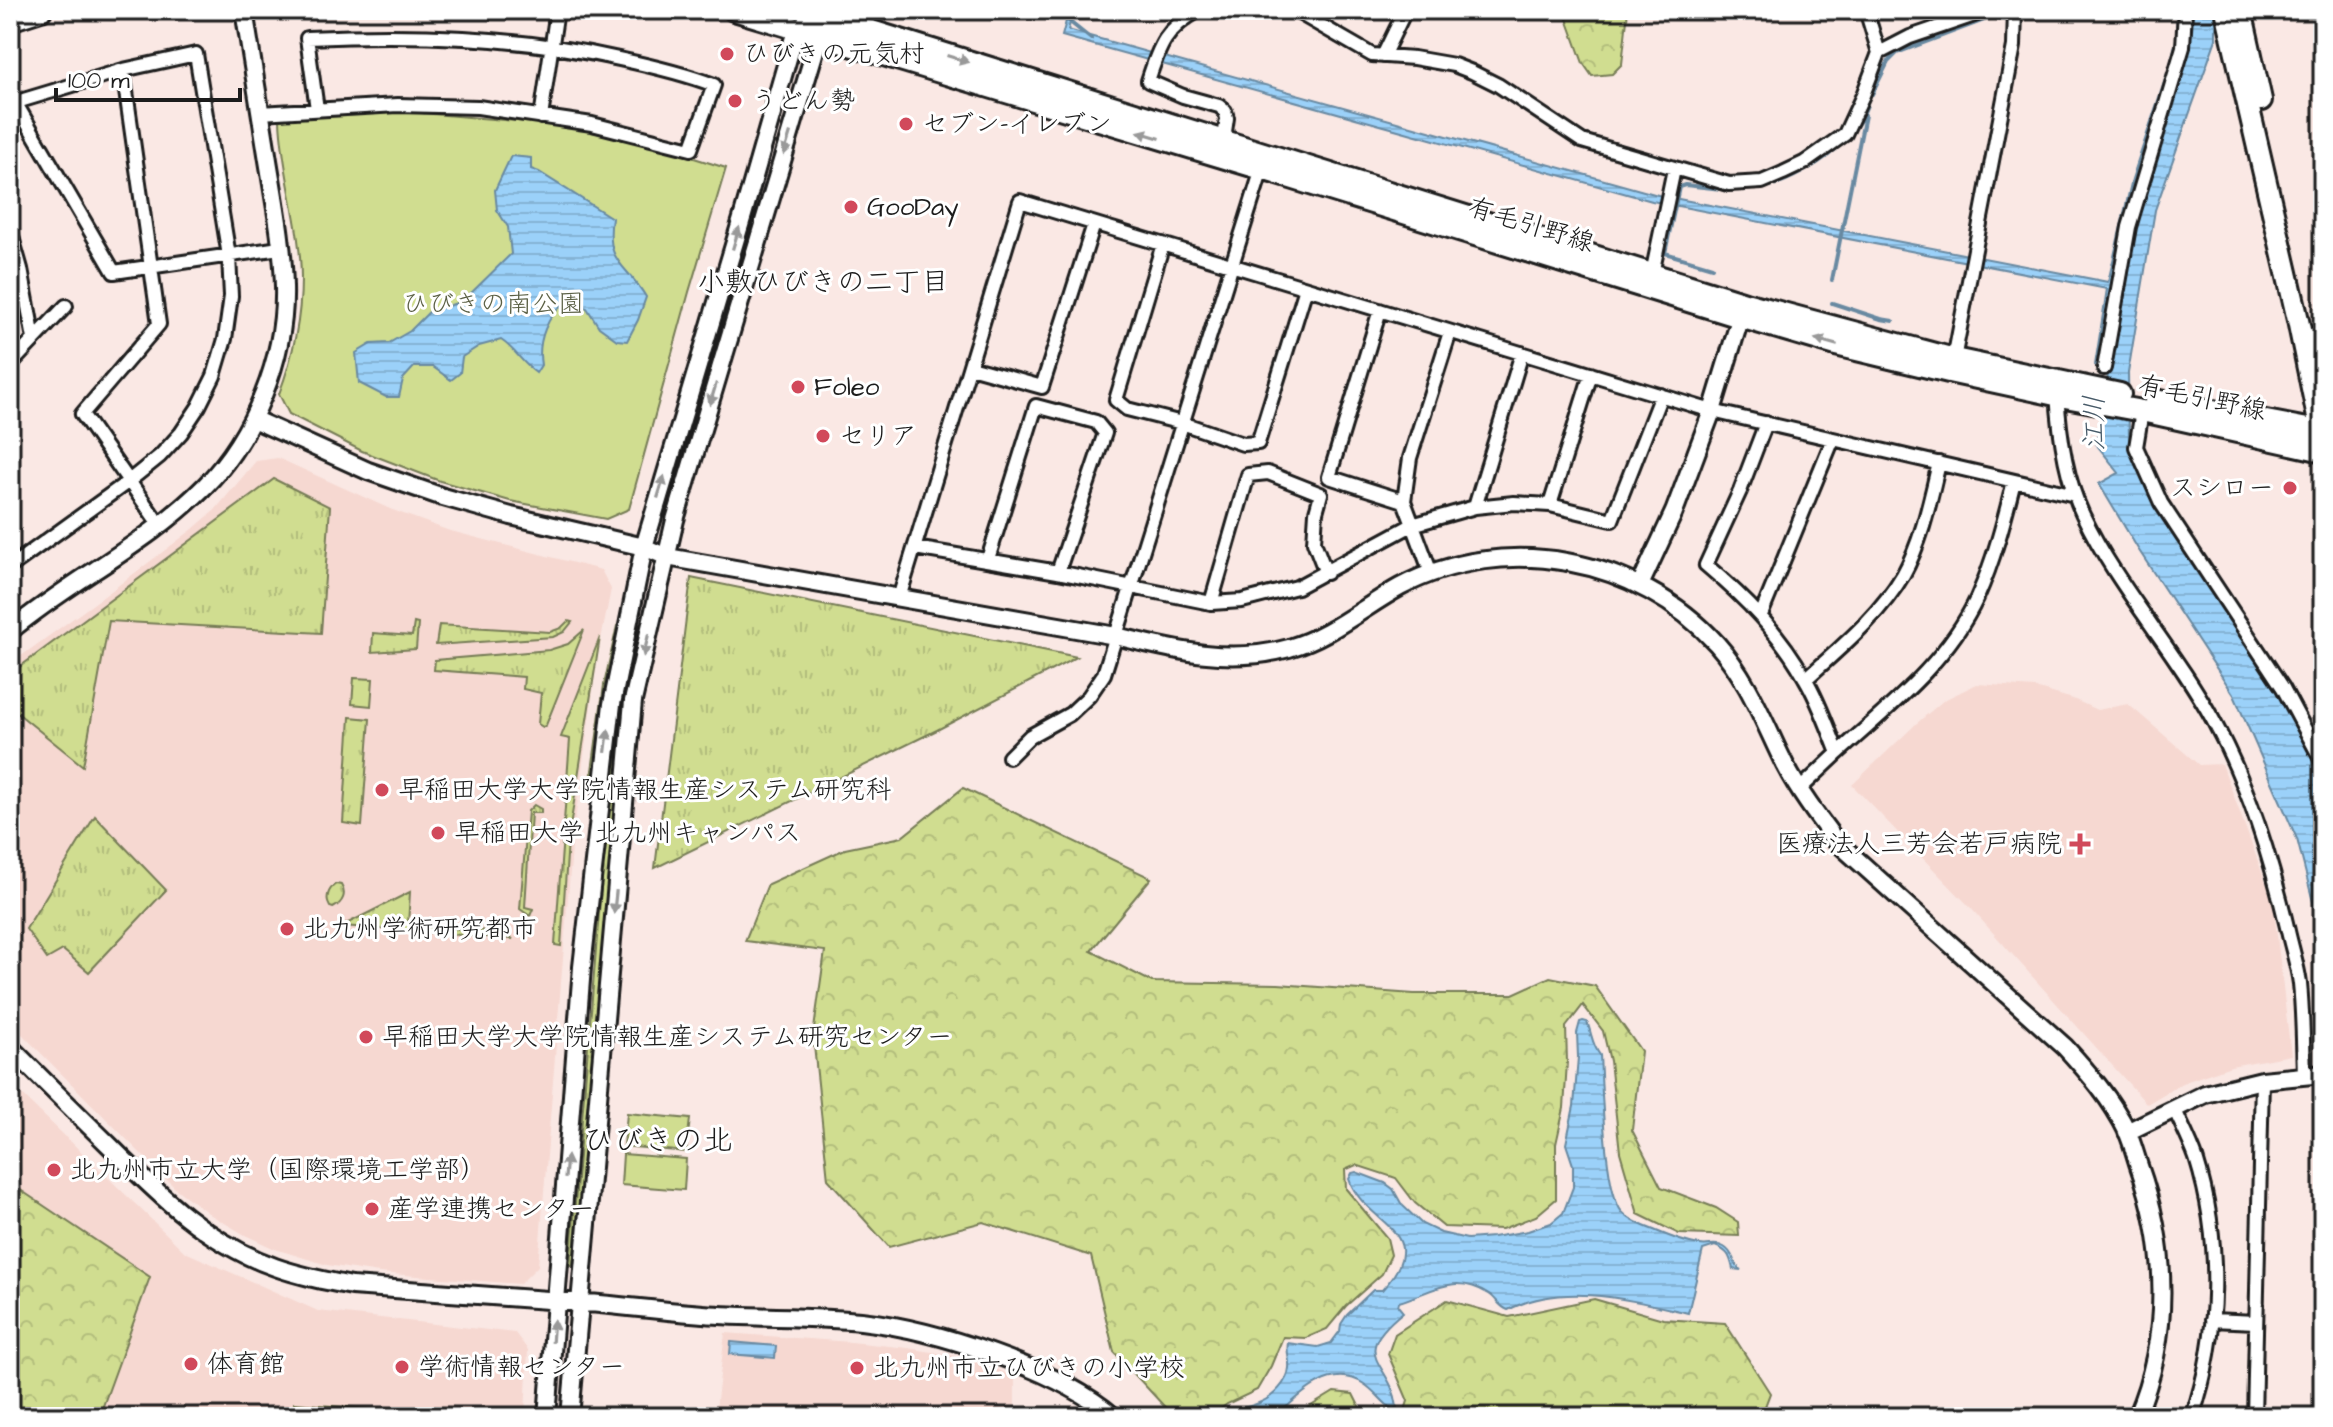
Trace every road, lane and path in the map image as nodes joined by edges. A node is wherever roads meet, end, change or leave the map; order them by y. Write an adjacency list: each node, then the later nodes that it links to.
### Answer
1 (41, 10): 16 (main road)
2 (244, 10): 25 (street)
3 (557, 10): 19 (street)
4 (734, 10): 17 (main road, 有毛引野線)
5 (1199, 10): 27 (street)
6 (1294, 10): 14 (street)
7 (1866, 10): 20 (street)
8 (1989, 10): 20 (street)
9 (2015, 10): 45 (street)
10 (2185, 10): 48 (street)
11 (2226, 10): 59 (main road)
12 (2241, 10): 49 (main road)
13 (812, 12): 17 (street); 18 (street); 27 (main road, 有毛引野線, one-way to 27)
14 (1309, 14): 21 (street)
15 (1403, 15): 21 (street)
16 (10, 20)
17 (796, 30): 18 (main road, 有毛引野線); 69 (street, one-way to 17)
18 (819, 37): 27 (main road, 有毛引野線, one-way to 18); 71 (street, one-way to 71)
19 (552, 46): 24 (street); 26 (street); 26 (street)
20 (1879, 53): 29 (street)
21 (1383, 56): 29 (street)
22 (123, 70): 23 (street); 34 (street); 36 (street)
23 (12, 103): 36 (street)
24 (317, 109): 25 (street); 26 (street)
25 (260, 113): 33 (street)
26 (541, 117)
27 (1222, 149): 28 (main road, 有毛引野線); 37 (main road, 有毛引野線)
28 (1262, 169): 35 (street); 41 (main road, 有毛引野線)
29 (1674, 169): 37 (street)
30 (1094, 224): 32 (street); 47 (street); 47 (street)
31 (10, 230): 43 (street)
32 (1163, 244): 35 (street); 56 (street)
33 (280, 248): 34 (street); 55 (street)
34 (229, 256): 36 (street); 61 (street)
35 (1231, 265): 38 (street); 56 (street)
36 (151, 267): 61 (street)
37 (1652, 274): 41 (main road, 有毛引野線)
38 (1306, 288): 40 (street); 56 (street)
39 (66, 306): 43 (street)
40 (1380, 310): 42 (street); 64 (street)
41 (1742, 310): 45 (main road, 有毛引野線); 51 (main road, 有毛引野線, one-way to 41); 54 (street)
42 (1450, 332): 44 (street); 64 (street)
43 (34, 339): 46 (street)
44 (1522, 353): 50 (street); 66 (street)
45 (1954, 359): 51 (main road, 有毛引野線)
46 (10, 365)
47 (970, 367): 70 (street)
48 (2104, 368)
49 (2323, 371)
50 (1591, 374): 52 (street); 65 (street)
51 (2061, 389): 53 (main road, 有毛引野線); 63 (street)
52 (1661, 395): 54 (street); 65 (street)
53 (2135, 405): 59 (main road, 有毛引野線); 87 (street)
54 (1712, 411): 57 (street); 78 (street)
55 (253, 419): 67 (street); 69 (street)
56 (1182, 423): 77 (street)
57 (1766, 423): 58 (street); 81 (street)
58 (1833, 439): 60 (street); 81 (street)
59 (2322, 439)
60 (1939, 463): 62 (street); 84 (street)
61 (129, 481): 67 (street); 73 (street)
62 (2014, 481): 63 (street); 85 (street)
63 (2075, 495): 90 (street)
64 (1404, 501): 68 (street)
65 (1550, 505): 66 (street)
66 (1475, 507): 68 (street)
67 (159, 524): 82 (street)
68 (1412, 525): 75 (street); 76 (street)
69 (644, 547): 71 (street); 94 (street, one-way to 69)
70 (915, 548): 72 (street); 79 (street)
71 (667, 557): 79 (street); 95 (street, one-way to 95)
72 (988, 559): 74 (street); 74 (street)
73 (12, 561)
74 (1058, 572): 77 (street)
75 (1326, 573): 80 (street); 80 (street)
76 (1431, 573): 78 (street); 83 (street)
77 (1132, 585): 80 (street); 83 (street)
78 (1640, 585): 88 (street)
79 (899, 598): 83 (street)
80 (1211, 603)
81 (1761, 615): 84 (street)
82 (10, 631)
83 (1116, 636): 86 (street)
84 (1806, 679): 85 (street)
85 (1838, 753): 88 (street)
86 (1009, 757)
87 (2323, 763)
88 (1799, 790): 93 (street)
89 (10, 1047): 94 (street)
90 (2313, 1075): 91 (street)
91 (2262, 1080): 92 (street); 97 (street)
92 (2174, 1108): 93 (street); 96 (street)
93 (2127, 1132): 101 (street)
94 (555, 1301): 95 (street); 98 (street, one-way to 94)
95 (579, 1302): 99 (street); 100 (street)
96 (2212, 1320): 97 (street); 102 (street)
97 (2256, 1322): 103 (street)
98 (547, 1417)
99 (570, 1417)
100 (1113, 1417)
101 (2136, 1417)
102 (2192, 1417)
103 (2254, 1417)

